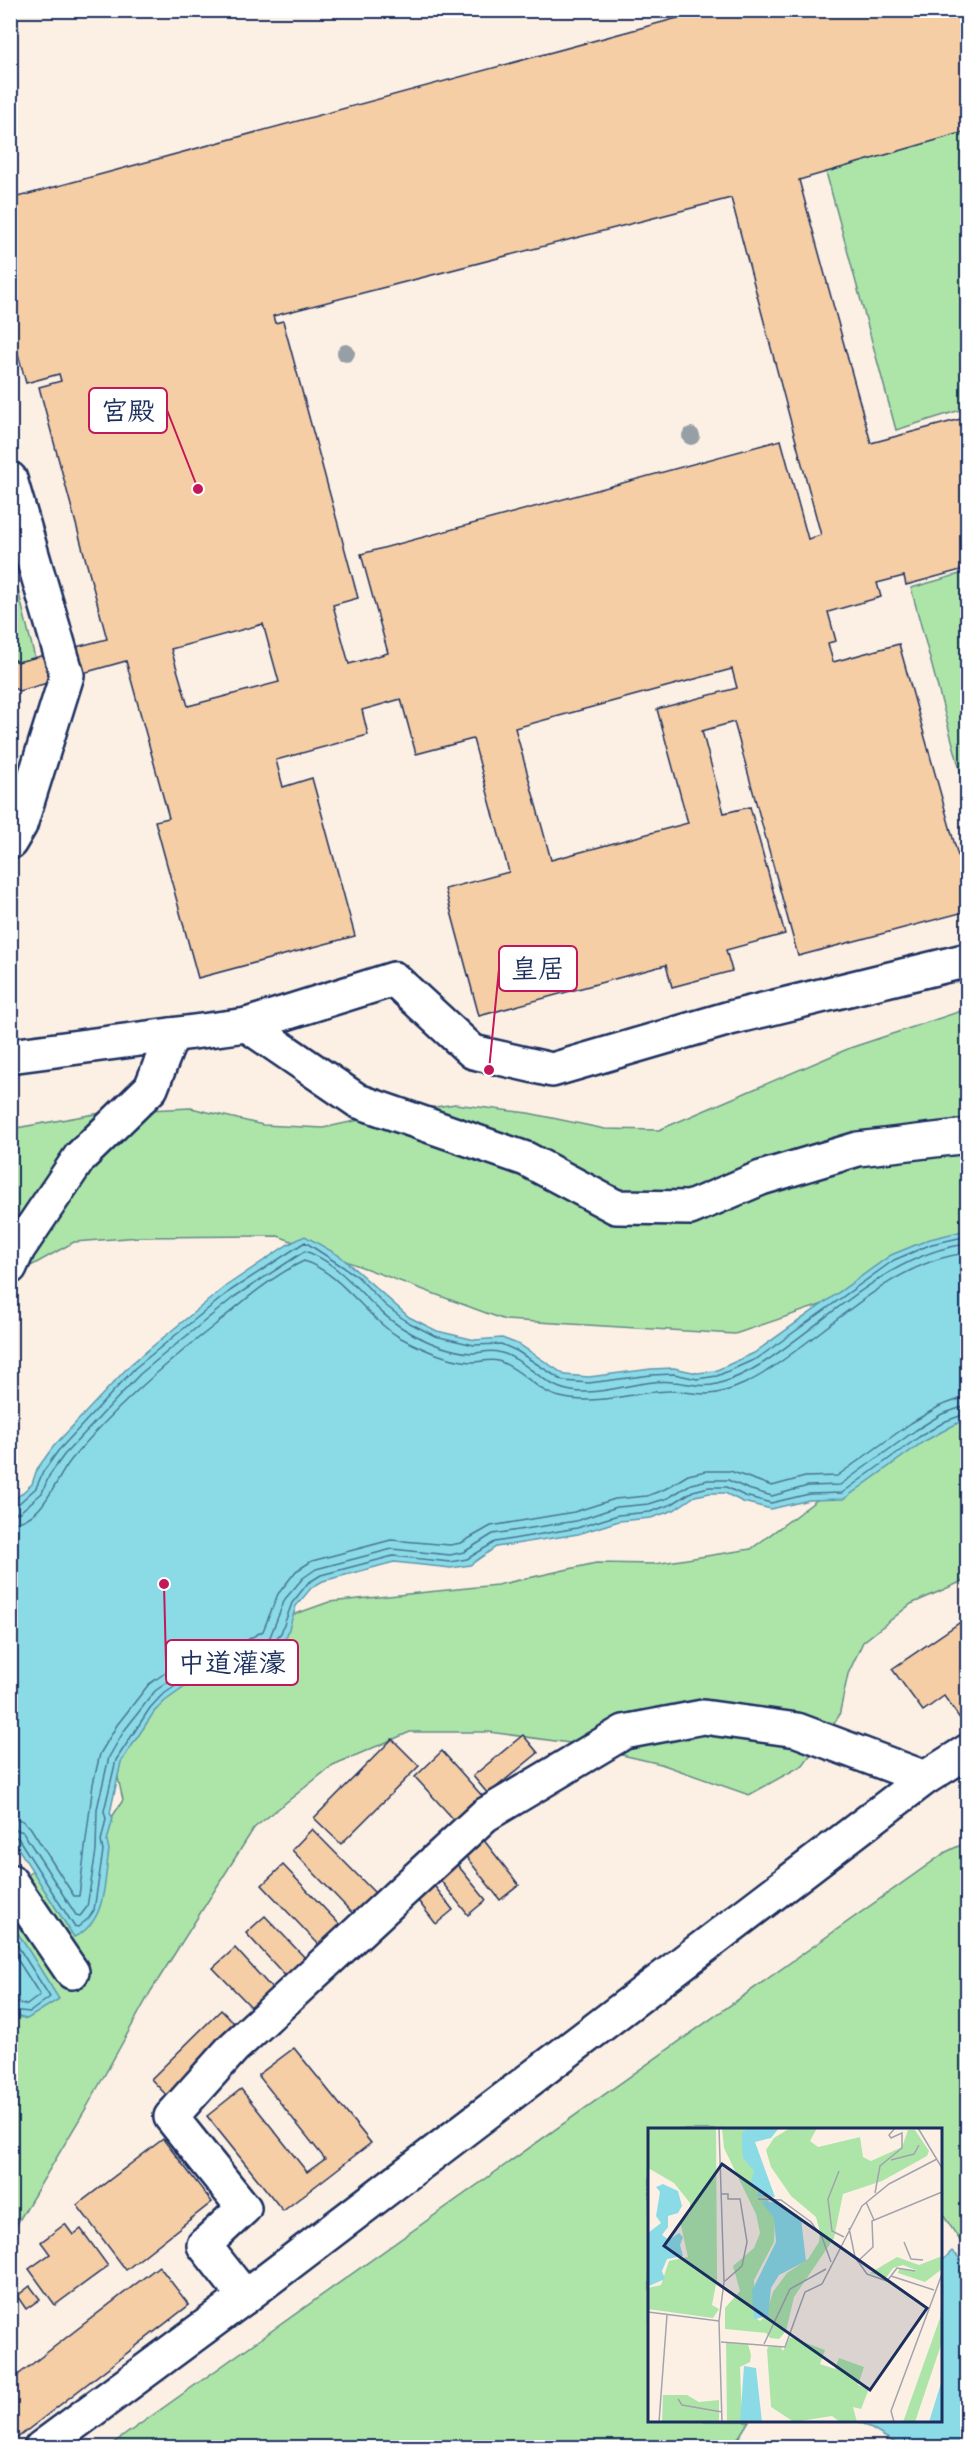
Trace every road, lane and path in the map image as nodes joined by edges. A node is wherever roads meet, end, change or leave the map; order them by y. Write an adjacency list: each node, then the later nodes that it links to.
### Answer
1 (10, 479): 2 (lane)
2 (14, 830)
3 (968, 960): 4 (lane)
4 (248, 1025): 5 (lane); 7 (lane)
5 (172, 1035): 6 (lane); 8 (lane)
6 (10, 1056)
7 (968, 1136)
8 (10, 1267)
9 (968, 1751): 10 (lane)
10 (926, 1778): 13 (lane); 13 (lane)
11 (10, 1881): 12 (lane)
12 (72, 1972)
13 (245, 2297): 14 (lane)
14 (41, 2448)

